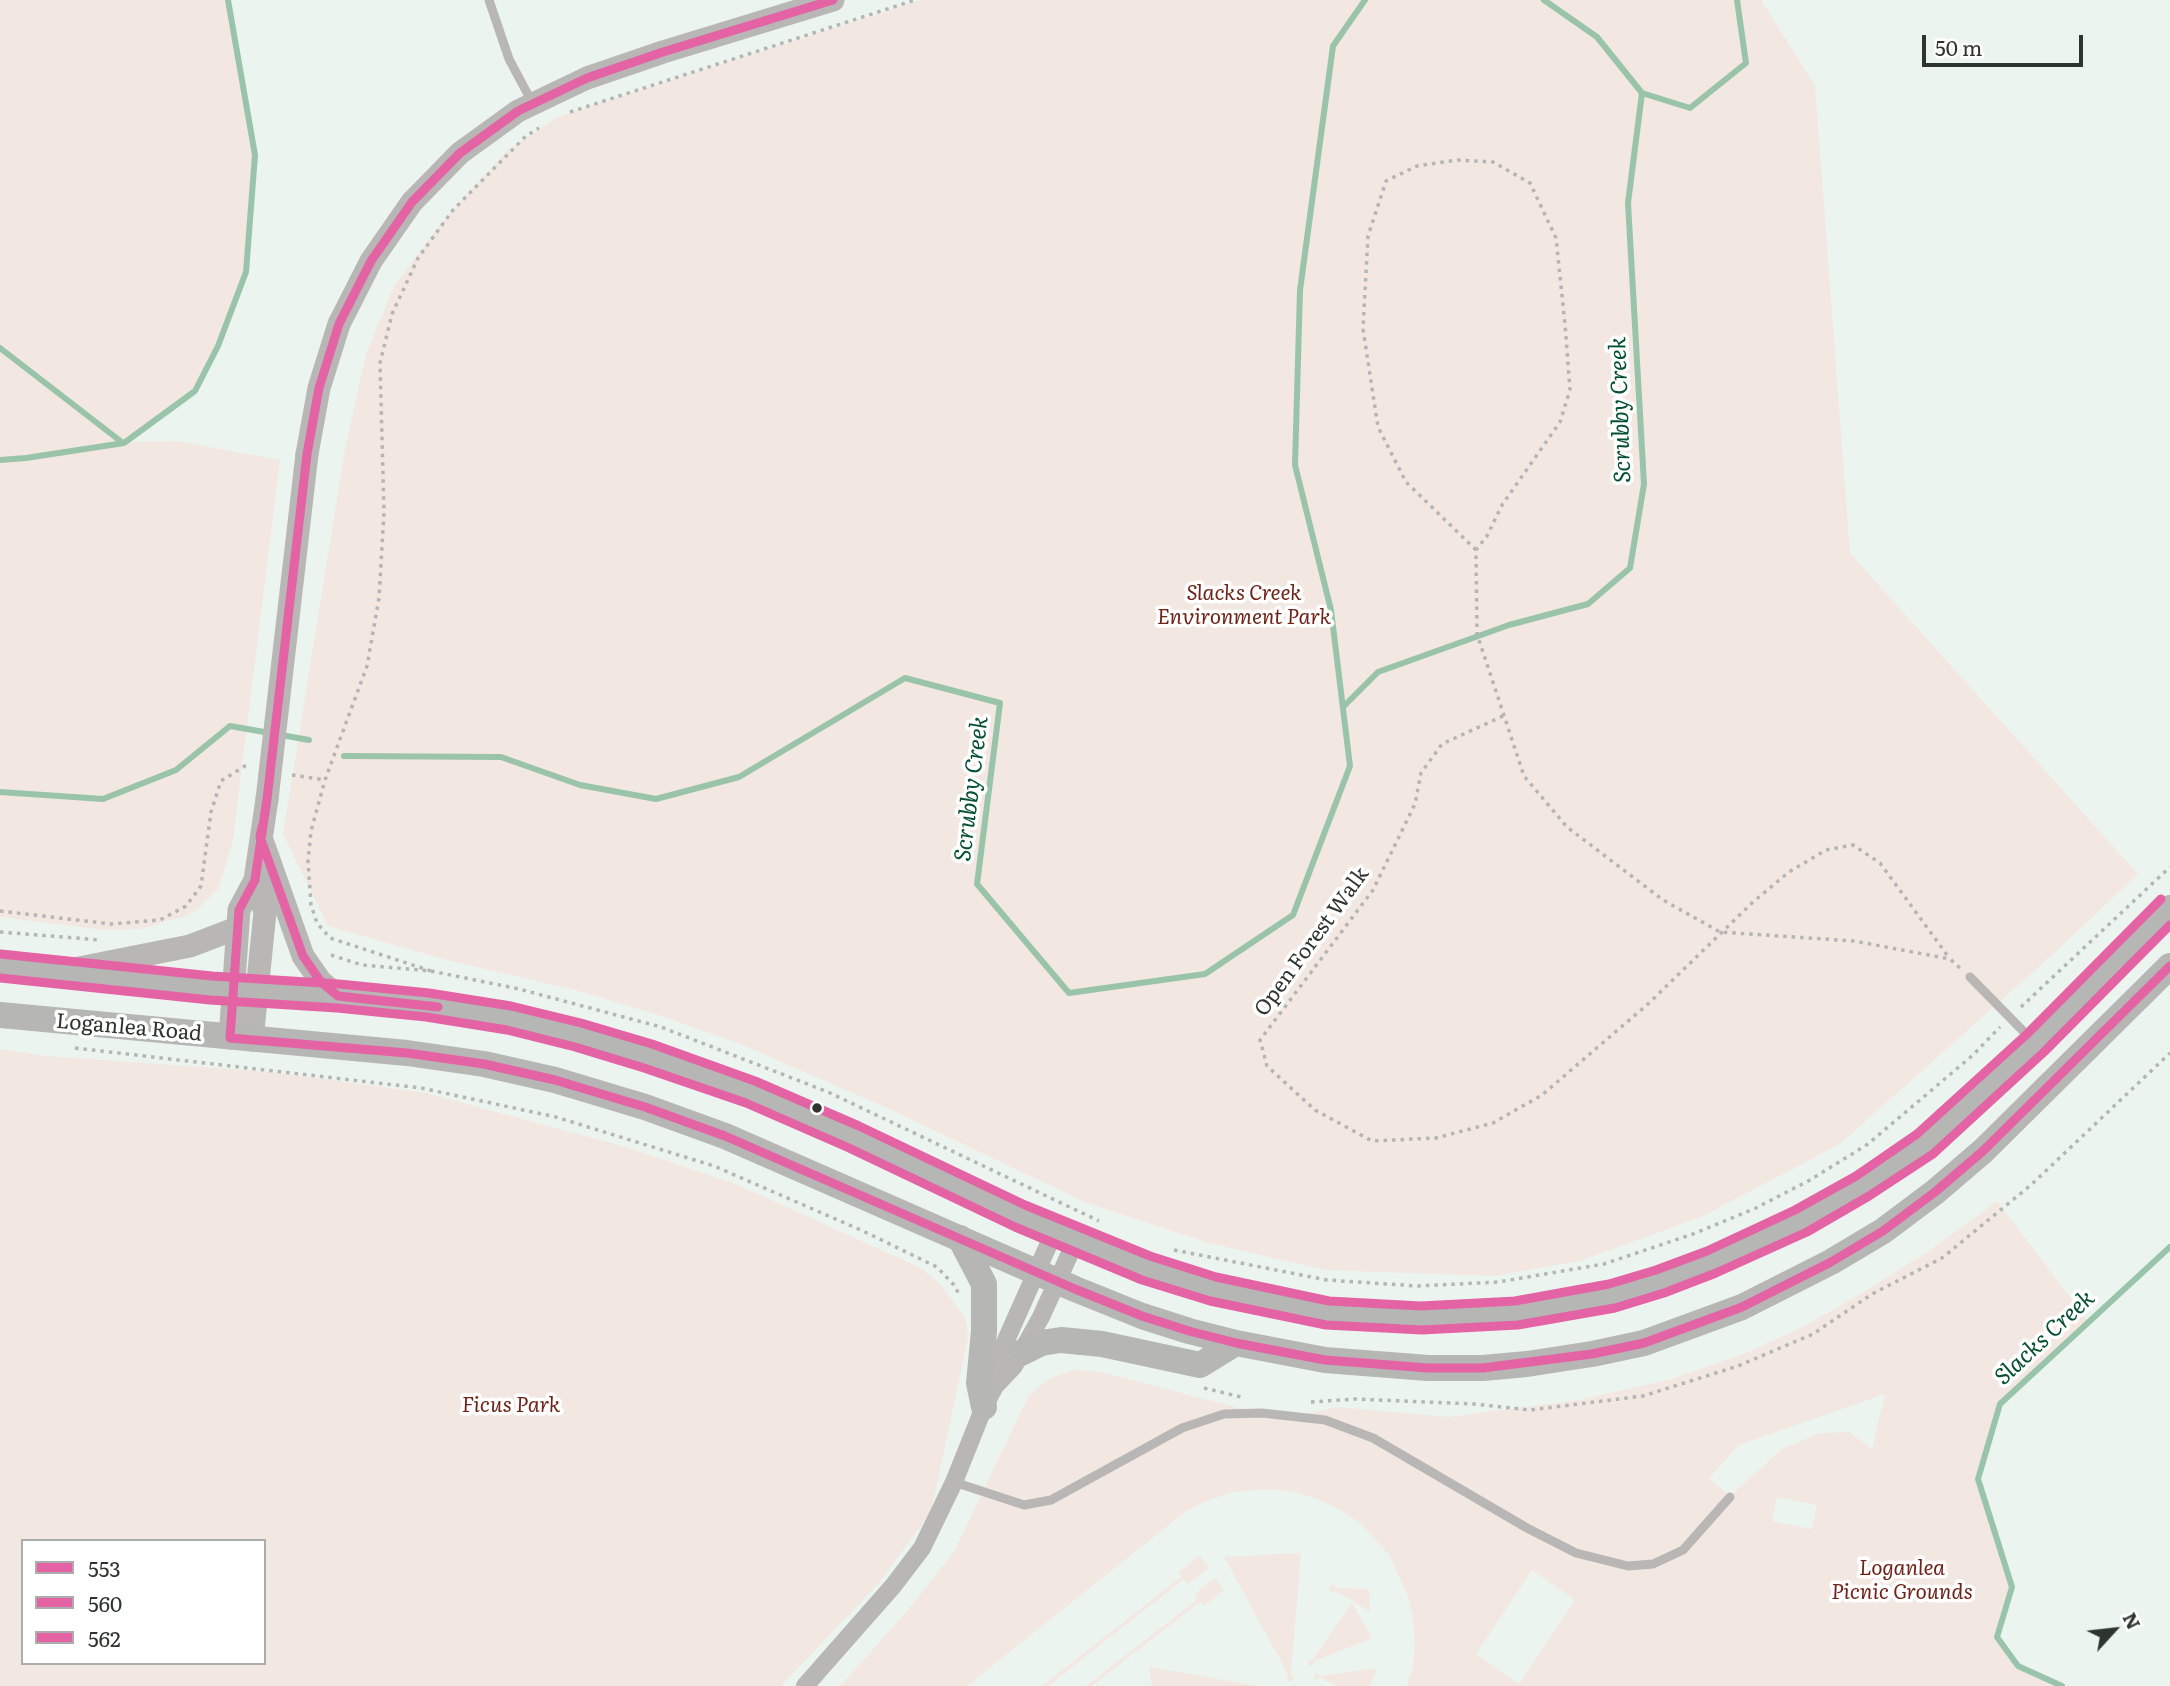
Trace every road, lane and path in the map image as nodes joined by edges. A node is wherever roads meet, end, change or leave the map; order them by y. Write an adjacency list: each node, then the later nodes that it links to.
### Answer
1 (489, 0): 4 (lane)
2 (833, 0): 4 (street)
3 (915, 0): 5 (path)
4 (538, 114): 10 (path); 11 (street, bridge)
5 (565, 114)
6 (1476, 550): 6 (path); 7 (path)
7 (1503, 716): 17 (path); 17 (path, Open Forest Walk)
8 (255, 768): 15 (path)
9 (288, 774): 10 (path)
10 (325, 780): 22 (path)
11 (261, 837): 13 (street); 18 (street)
12 (2170, 867): 28 (path)
13 (255, 880): 16 (street); 25 (street)
14 (2170, 908): 30 (main road)
15 (0, 911)
16 (237, 928): 23 (street); 25 (street)
17 (1720, 932): 19 (path); 19 (path)
18 (303, 956): 22 (path); 26 (street)
19 (1950, 959): 24 (path)
20 (0, 966): 23 (main road)
21 (2170, 966): 38 (main road, Loganlea Road)
22 (431, 971): 32 (path)
23 (61, 972): 25 (main road)
24 (1970, 978): 28 (lane)
25 (246, 990): 26 (main road); 29 (street)
26 (338, 996): 33 (main road)
27 (0, 1015): 29 (main road, Loganlea Road)
28 (2009, 1017): 30 (lane); 35 (path)
29 (241, 1039): 34 (main road, Loganlea Road)
30 (2035, 1043): 33 (main road)
31 (72, 1048): 37 (path)
32 (1105, 1224)
33 (1065, 1235): 36 (street)
34 (960, 1238): 36 (main road, Loganlea Road); 37 (main road)
35 (1166, 1248)
36 (1047, 1276): 38 (main road, Loganlea Road); 39 (street); 40 (street)
37 (984, 1302): 40 (main road)
38 (1236, 1343): 39 (main road)
39 (1021, 1353): 40 (street)
40 (989, 1397): 41 (street)
41 (954, 1482): 42 (lane); 43 (street)
42 (1730, 1497)
43 (805, 1686)

